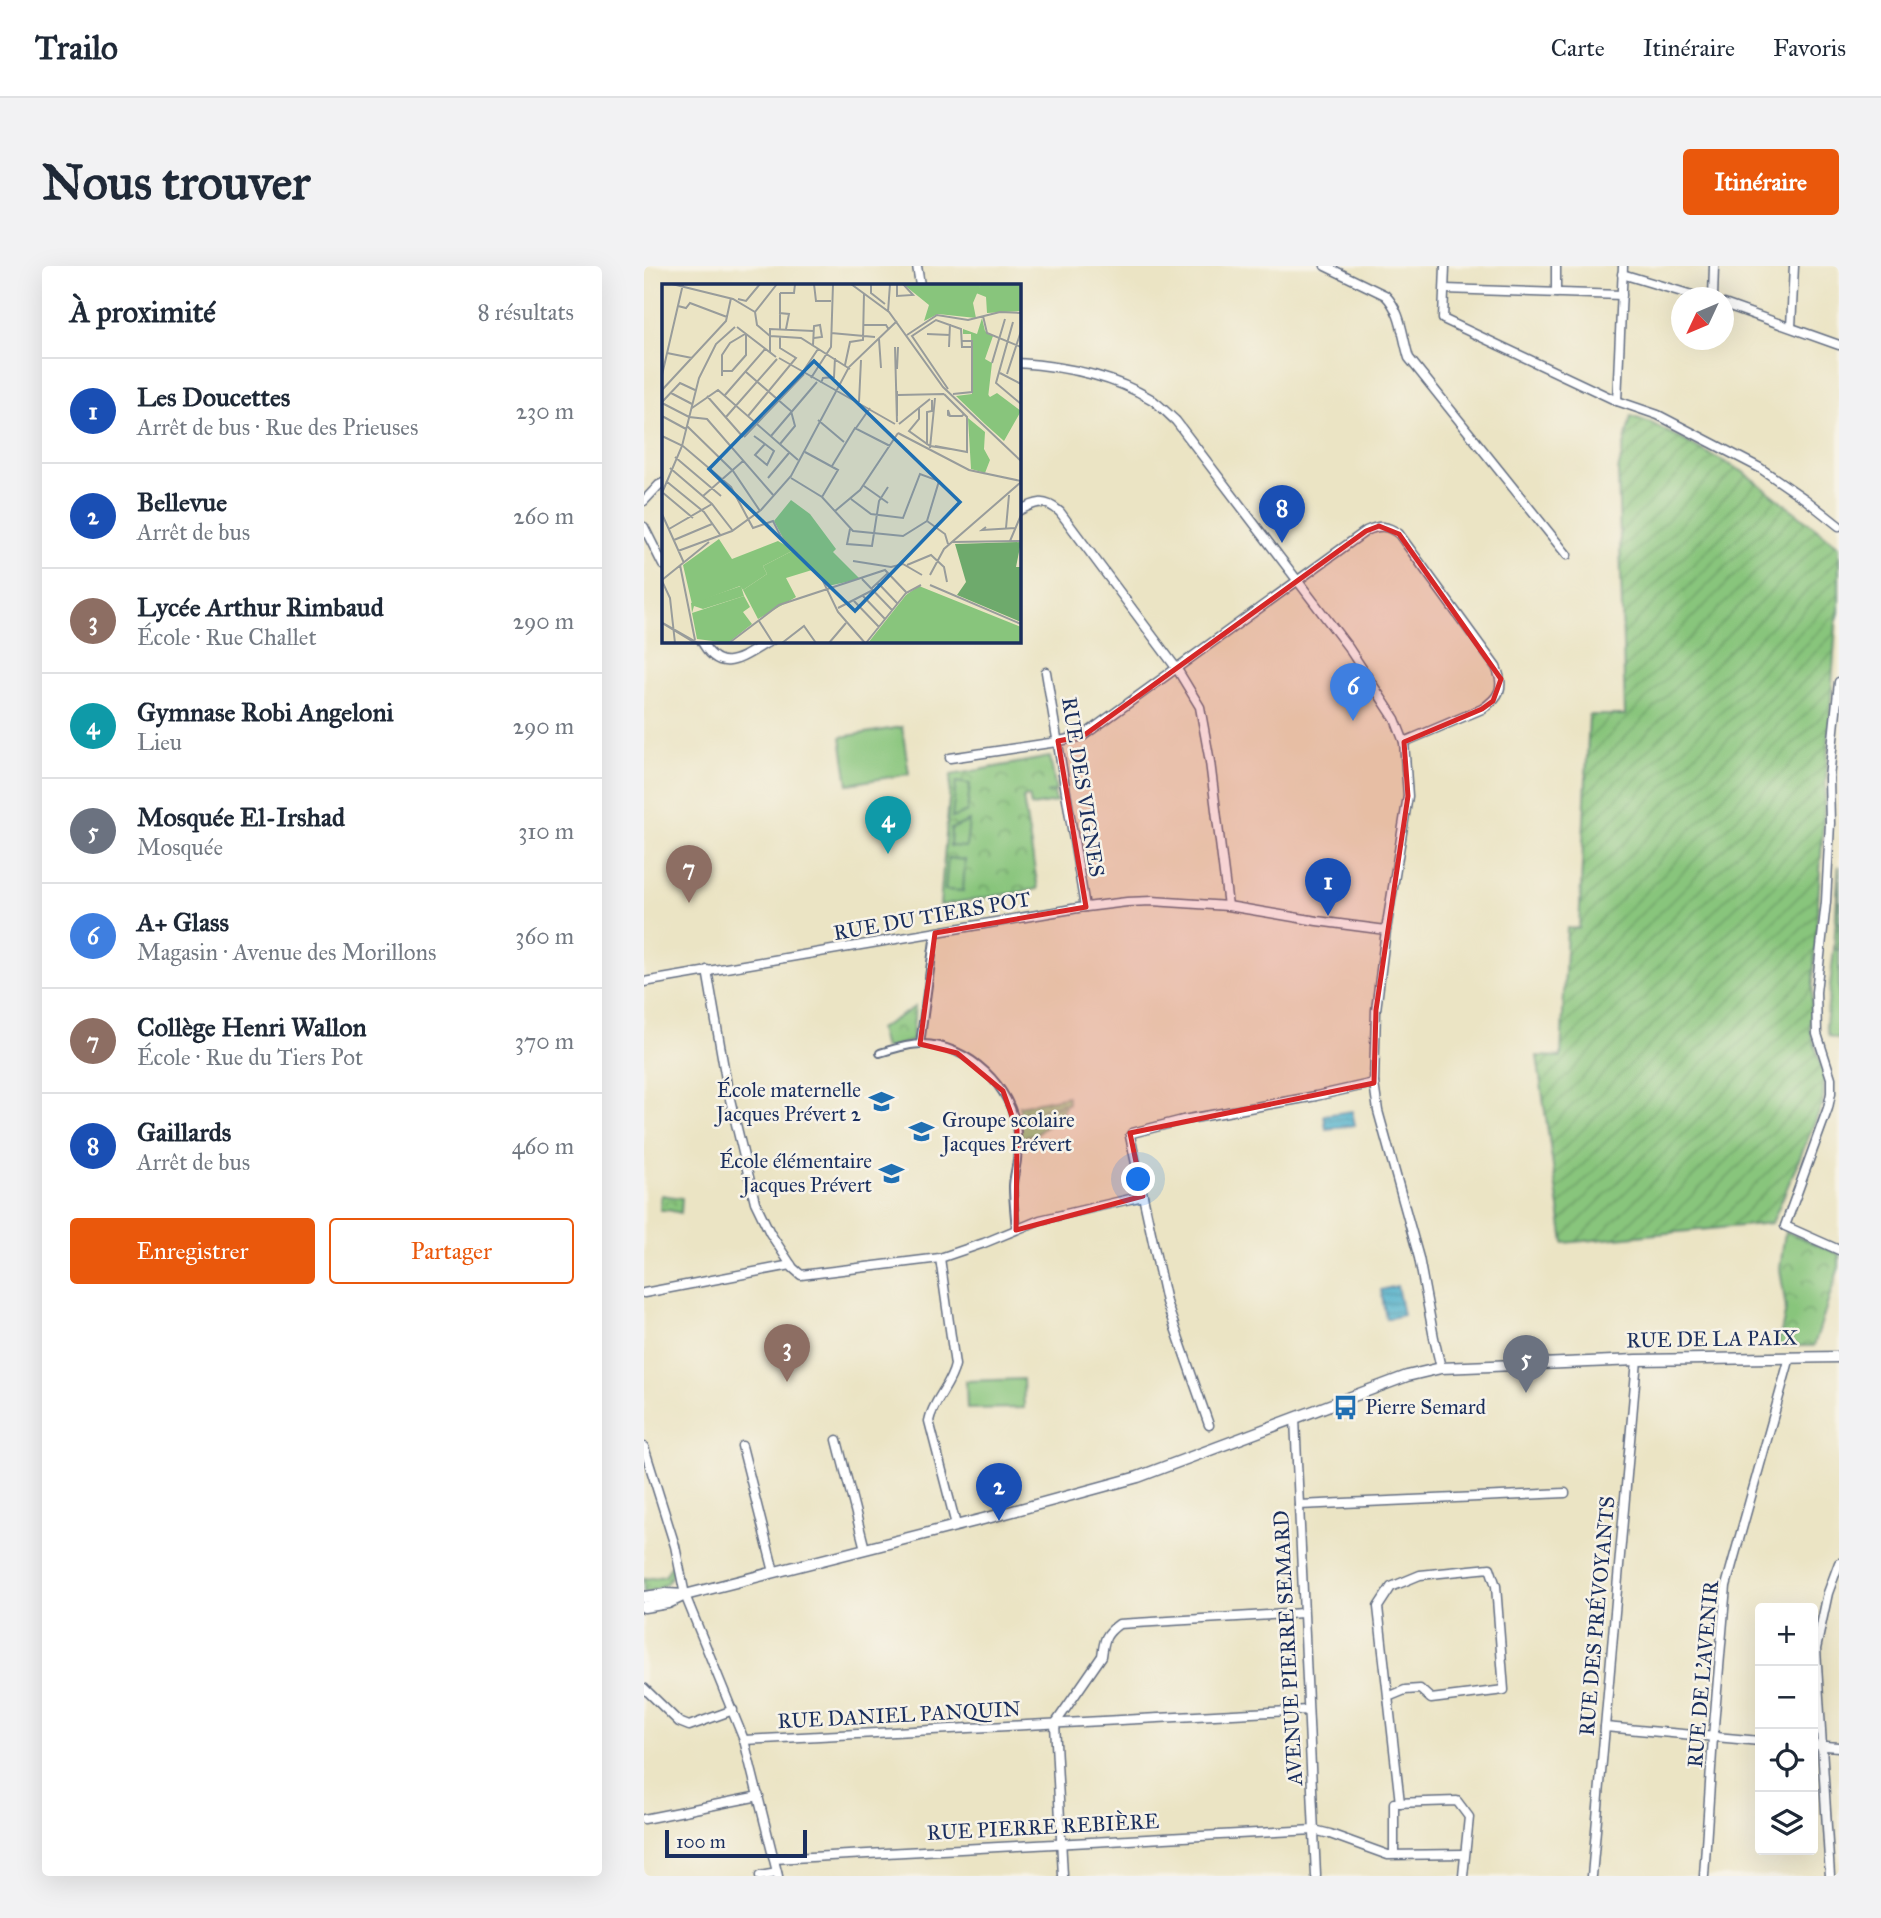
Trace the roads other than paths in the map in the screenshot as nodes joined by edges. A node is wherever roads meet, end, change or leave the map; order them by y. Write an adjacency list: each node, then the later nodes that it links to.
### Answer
1 (917, 266): 8 (street)
2 (1325, 266): 24 (street)
3 (1445, 266): 11 (street)
4 (1556, 266): 12 (street)
5 (1714, 266): 10 (street)
6 (1794, 266): 15 (street)
7 (1623, 270): 9 (street); 13 (street)
8 (920, 284)
9 (1671, 287)
10 (1713, 287)
11 (1444, 289): 12 (street); 18 (street)
12 (1556, 293): 13 (street)
13 (1622, 295): 18 (street)
14 (1734, 307): 15 (street)
15 (1791, 327): 16 (street)
16 (1839, 345)
17 (1020, 363): 26 (street)
18 (1617, 401): 22 (street)
19 (662, 484): 20 (street)
20 (644, 501)
21 (1020, 510): 29 (street)
22 (1839, 526)
23 (644, 527): 25 (street)
24 (1567, 555)
25 (662, 563)
26 (1298, 580): 29 (street); 33 (street); 33 (street)
27 (702, 642): 28 (street)
28 (768, 642)
29 (1177, 669): 32 (street); 35 (street)
30 (1046, 672): 32 (street, RUE DES VIGNES)
31 (1839, 682): 46 (street)
32 (1058, 741): 34 (street); 36 (street, RUE DES VIGNES)
33 (1404, 742): 37 (street)
34 (950, 758)
35 (1228, 906): 36 (street, RUE DU TIERS POT); 37 (street, RUE DU TIERS POT)
36 (1085, 907): 38 (street, RUE DU TIERS POT)
37 (1386, 930): 43 (street)
38 (935, 933): 39 (street, RUE DU TIERS POT); 41 (street)
39 (707, 970): 40 (street, RUE DU TIERS POT); 48 (street)
40 (644, 982)
41 (920, 1044): 42 (street); 45 (street)
42 (880, 1053)
43 (1374, 1083): 44 (street); 53 (street)
44 (1143, 1196): 45 (street); 55 (street)
45 (1016, 1230): 47 (street)
46 (1839, 1250)
47 (940, 1258): 48 (street); 61 (street)
48 (791, 1265): 49 (street)
49 (644, 1293)
50 (1790, 1357): 51 (street, RUE DE LA PAIX); 52 (street, RUE DE LA PAIX); 76 (street, RUE DE L'AVENIR)
51 (1839, 1357)
52 (1637, 1360): 53 (street, RUE DE LA PAIX); 74 (street, RUE DES PRÉVOYANTS)
53 (1441, 1368): 54 (street, RUE DE LA PAIX)
54 (1295, 1418): 60 (street, AVENUE PIERRE SEMARD); 61 (street, RUE DE LA PAIX)
55 (1209, 1425)
56 (836, 1440): 62 (street)
57 (742, 1446): 64 (street)
58 (644, 1447): 65 (street)
59 (1565, 1493): 60 (street)
60 (1299, 1505): 68 (street, AVENUE PIERRE SEMARD)
61 (956, 1525): 62 (street, RUE DE LA PAIX)
62 (865, 1549): 64 (street, RUE DE LA PAIX)
63 (1839, 1563): 75 (street)
64 (774, 1572): 65 (street, RUE DE LA PAIX)
65 (685, 1595): 66 (street); 67 (street); 71 (street)
66 (644, 1597)
67 (644, 1607)
68 (1304, 1614): 72 (street, AVENUE PIERRE SEMARD); 73 (street)
69 (644, 1688): 71 (street)
70 (1388, 1697): 70 (street); 83 (street)
71 (733, 1710): 77 (street)
72 (1308, 1710): 73 (street, RUE DANIEL PANQUIN); 85 (street, AVENUE PIERRE SEMARD)
73 (1055, 1724): 77 (street, RUE DANIEL PANQUIN); 86 (street)
74 (1605, 1727): 76 (street); 95 (street, RUE DES PRÉVOYANTS)
75 (1817, 1729)
76 (1713, 1737): 78 (street); 96 (street, RUE DE L'AVENIR)
77 (744, 1740): 82 (street)
78 (1755, 1741)
79 (1818, 1745): 80 (street)
80 (1839, 1747)
81 (1818, 1755): 97 (street)
82 (759, 1796): 84 (street); 89 (street)
83 (1400, 1803): 87 (street); 88 (street)
84 (644, 1819)
85 (1314, 1830): 86 (street, RUE PIERRE REBIÈRE); 87 (street); 93 (street, AVENUE PIERRE SEMARD)
86 (1061, 1844): 89 (street, RUE PIERRE REBIÈRE); 92 (street)
87 (1394, 1854): 88 (street)
88 (1464, 1854): 94 (street)
89 (774, 1859): 90 (street)
90 (778, 1874): 91 (street)
91 (760, 1876)
92 (1062, 1876)
93 (1317, 1876)
94 (1463, 1876)
95 (1592, 1876)
96 (1704, 1876)
97 (1830, 1876)

